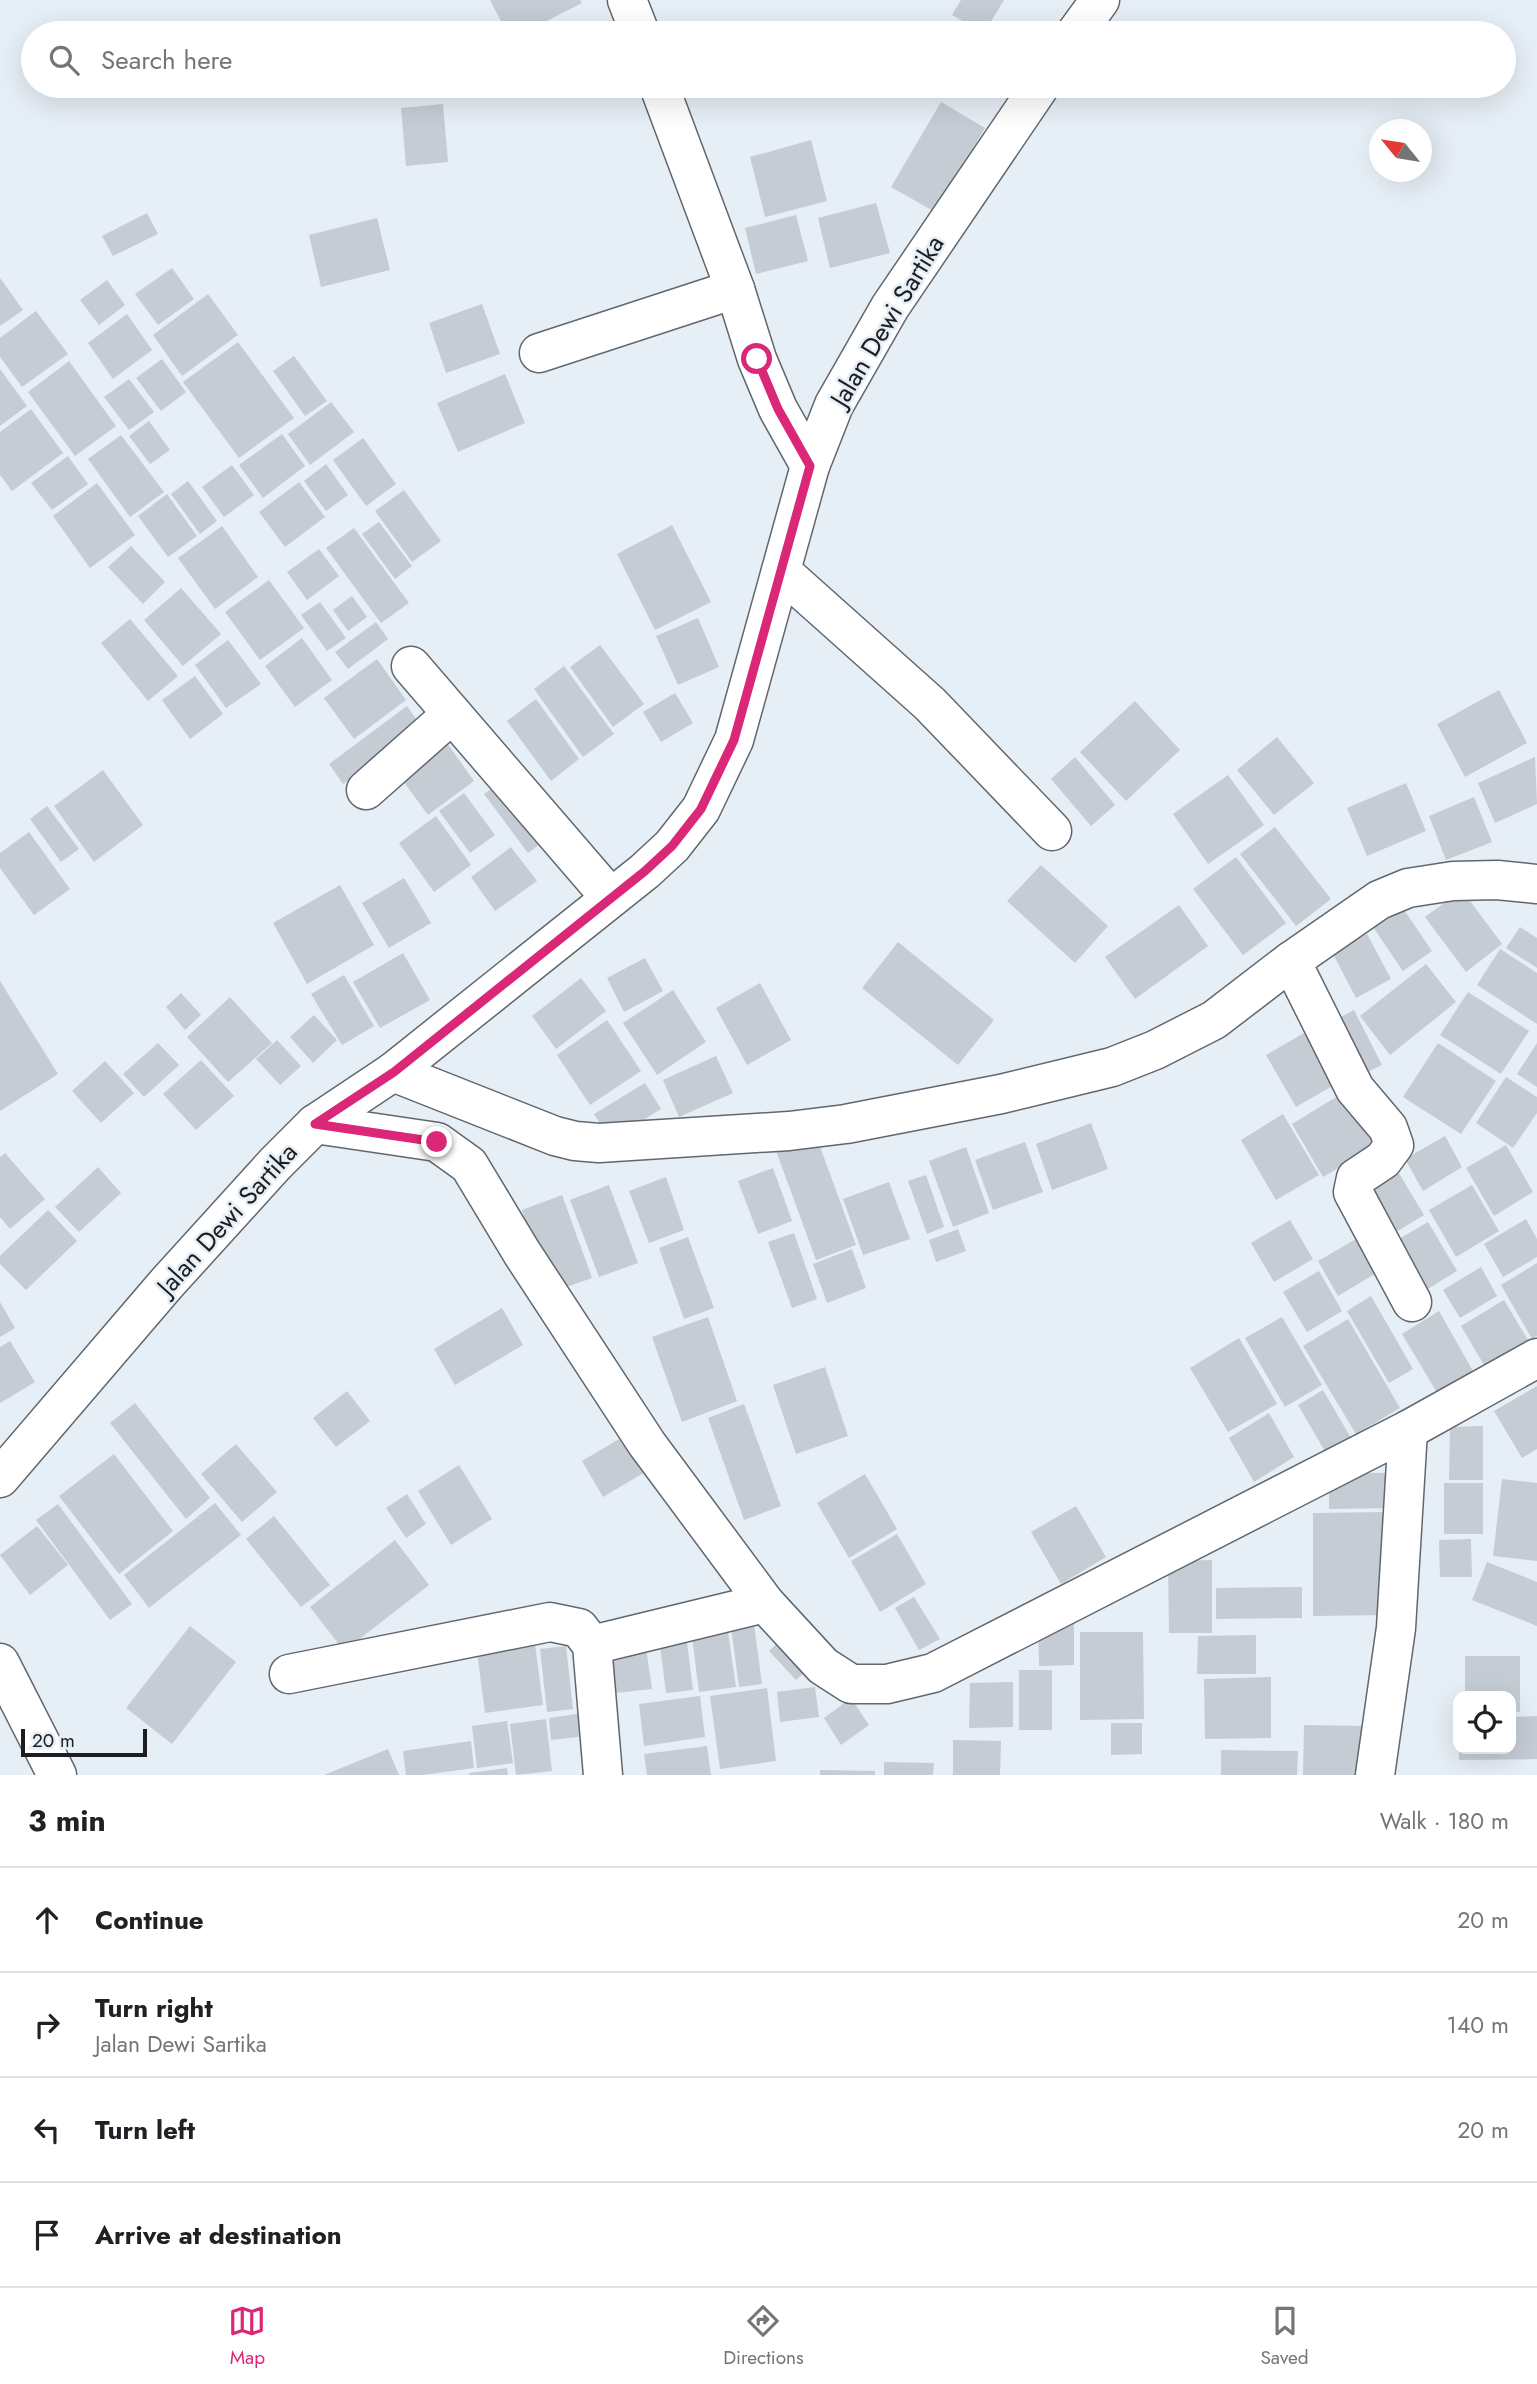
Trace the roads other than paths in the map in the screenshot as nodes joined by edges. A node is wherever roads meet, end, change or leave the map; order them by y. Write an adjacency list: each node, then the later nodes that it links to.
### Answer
1 (627, 0): 3 (street)
2 (1100, 0): 4 (street)
3 (635, 21)
4 (1085, 21)
5 (663, 98): 7 (street)
6 (1032, 98): 9 (street, Jalan Dewi Sartika)
7 (735, 289): 8 (street); 9 (street)
8 (538, 354)
9 (810, 466): 10 (street, Jalan Dewi Sartika)
10 (781, 571): 14 (street); 16 (street, Jalan Dewi Sartika)
11 (411, 666): 12 (street)
12 (452, 714): 13 (street); 16 (street)
13 (366, 790)
14 (1052, 831)
15 (1537, 884): 17 (street)
16 (610, 897): 18 (street, Jalan Dewi Sartika)
17 (1291, 961): 18 (street); 20 (street)
18 (394, 1072): 19 (street, Jalan Dewi Sartika)
19 (315, 1124): 23 (street, Jalan Dewi Sartika); 24 (street)
20 (1412, 1302)
21 (1537, 1358): 22 (street)
22 (1408, 1430): 24 (street); 30 (street)
23 (0, 1478)
24 (765, 1603): 25 (street)
25 (592, 1645): 27 (street); 29 (street)
26 (0, 1663): 28 (street)
27 (289, 1674)
28 (57, 1775)
29 (603, 1775)
30 (1375, 1775)

